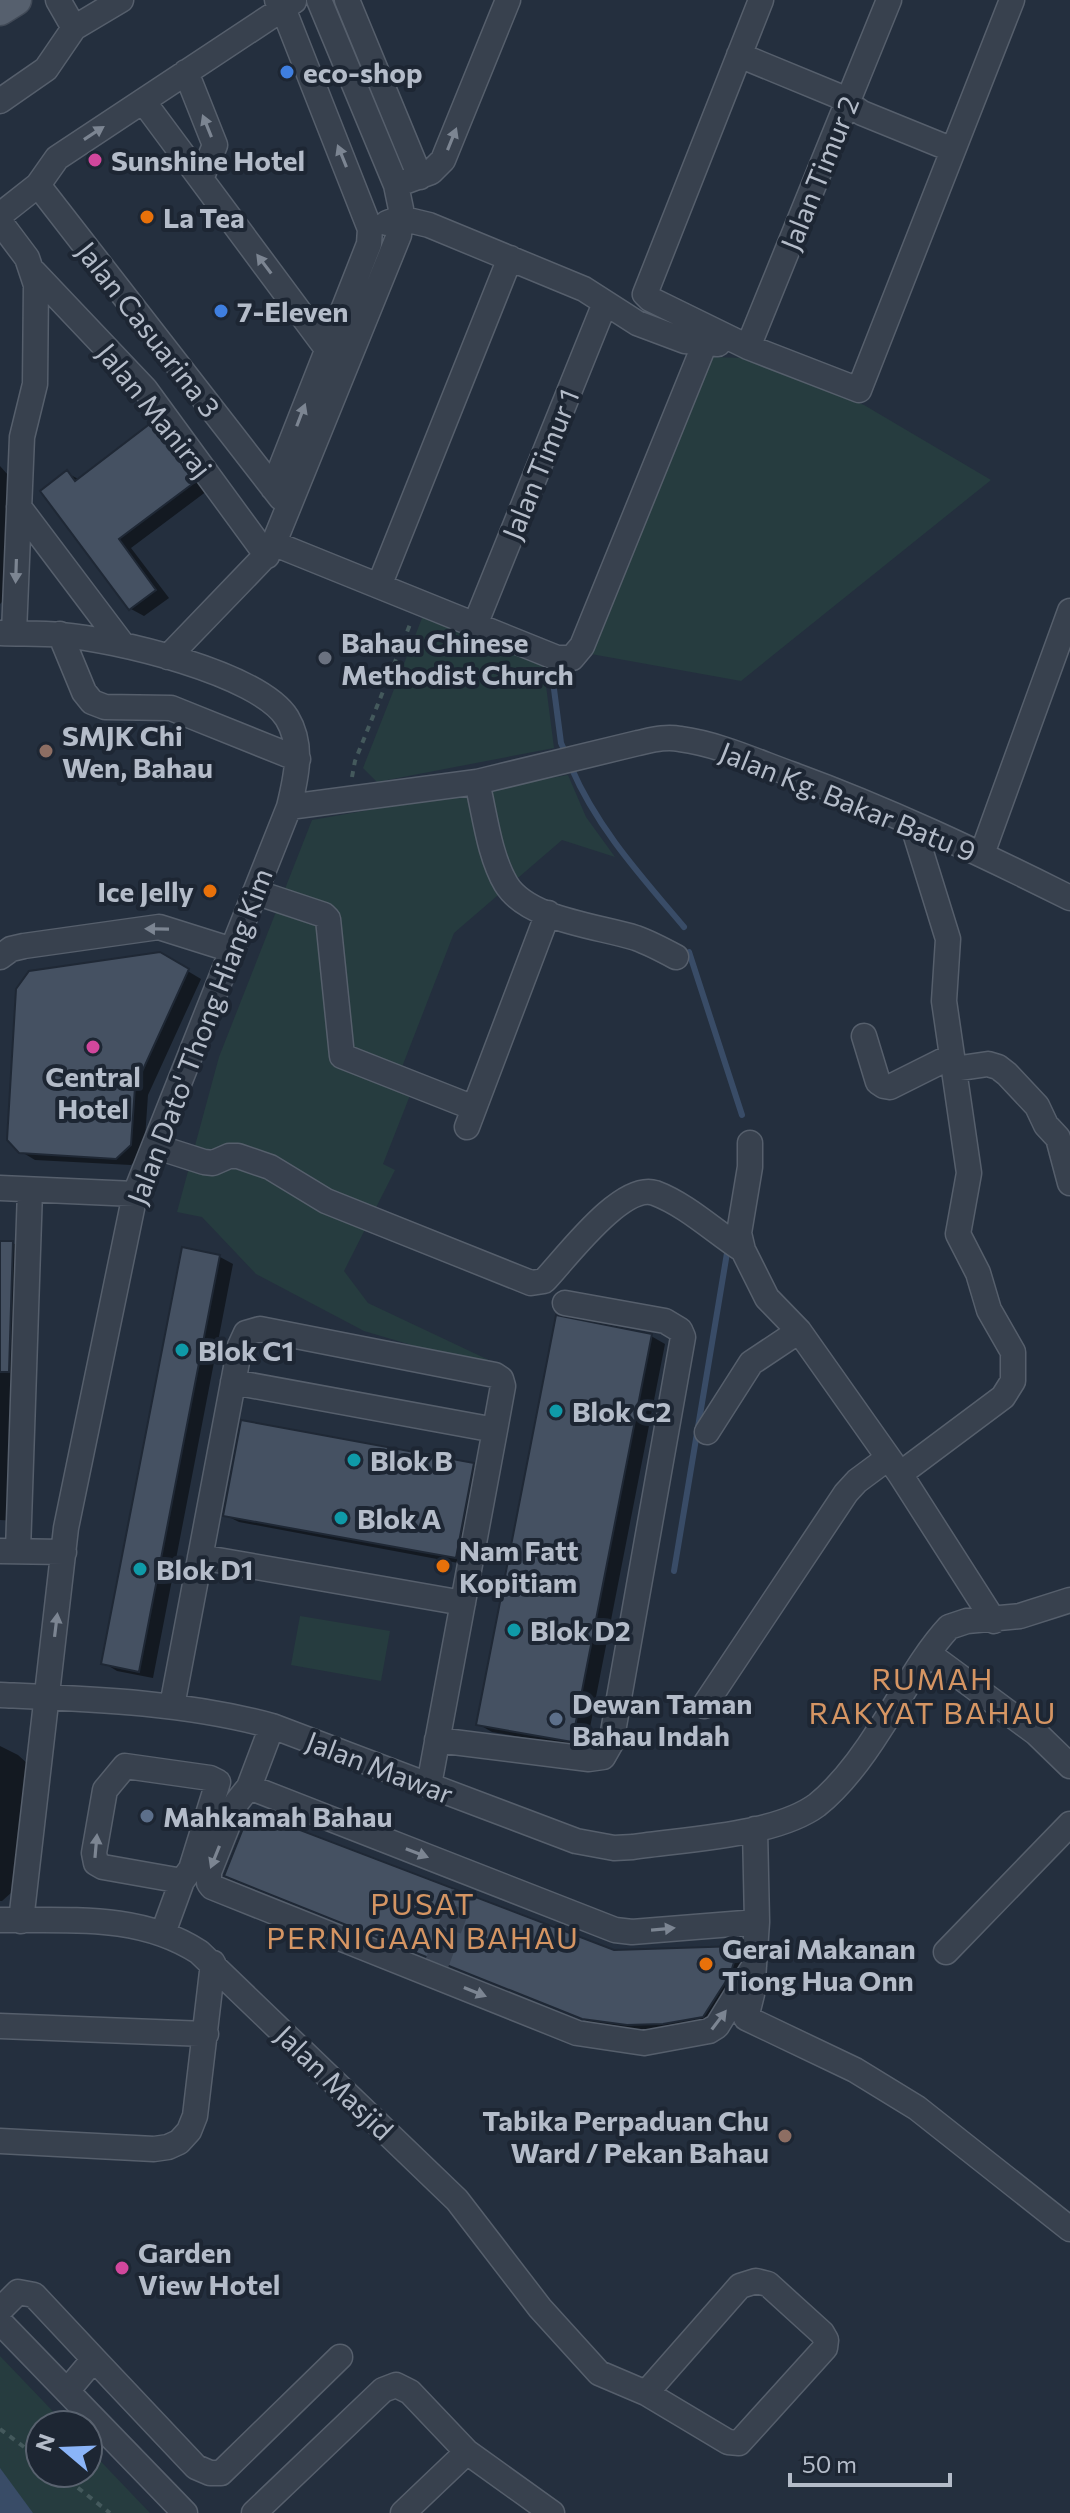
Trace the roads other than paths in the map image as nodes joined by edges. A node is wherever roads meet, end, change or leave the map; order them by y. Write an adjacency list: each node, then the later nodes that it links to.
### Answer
1 (16, 0): 11 (main road)
2 (58, 0): 12 (street)
3 (121, 0): 12 (street)
4 (319, 0): 22 (street)
5 (347, 0): 19 (street)
6 (508, 0): 19 (street, one-way to 6)
7 (761, 0): 13 (street)
8 (889, 0): 17 (street, Jalan Timur 2)
9 (1012, 0): 18 (street)
10 (285, 3): 14 (street); 26 (street, one-way to 10)
11 (0, 10)
12 (74, 28): 15 (street)
13 (739, 55): 17 (street); 31 (street)
14 (186, 72): 16 (street); 20 (street, one-way to 14)
15 (0, 101)
16 (143, 101): 20 (street); 21 (street, one-way to 16)
17 (847, 102): 18 (street); 31 (street, Jalan Timur 2)
18 (953, 150): 31 (street)
19 (420, 177): 22 (street)
20 (201, 179): 32 (street, one-way to 20)
21 (38, 185): 23 (street); 35 (street, Jalan Casuarina 3)
22 (396, 185): 24 (street)
23 (0, 215)
24 (400, 218): 26 (street); 27 (street); 33 (street)
25 (0, 222): 28 (street, Jalan Maniraj)
26 (370, 229): 32 (street)
27 (510, 258): 29 (street); 39 (street)
28 (34, 272): 34 (street); 38 (street, Jalan Maniraj)
29 (605, 303): 30 (street); 41 (street, Jalan Timur 1)
30 (705, 343): 31 (street); 41 (street)
31 (748, 347)
32 (327, 349): 33 (street); 35 (street, one-way to 32)
33 (344, 372): 36 (street)
34 (11, 435): 37 (street)
35 (273, 488): 36 (street, Jalan Casuarina 3)
36 (290, 510): 38 (street)
37 (12, 522): 42 (street, one-way to 42); 44 (street)
38 (271, 550): 39 (street); 45 (street)
39 (379, 586): 41 (street)
40 (1070, 611): 50 (street)
41 (475, 625)
42 (7, 633): 43 (street)
43 (60, 634): 44 (street); 46 (street)
44 (123, 645): 45 (street)
45 (168, 657): 46 (street)
46 (298, 759): 48 (street, Jalan Dato' Thong Hiang Kim)
47 (477, 782): 48 (street, Jalan Kg. Bakar Batu 9); 49 (street, Jalan Kg. Bakar Batu 9); 53 (street)
48 (289, 807): 51 (street, Jalan Dato' Thong Hiang Kim)
49 (912, 823): 50 (street, Jalan Kg. Bakar Batu 9); 58 (street)
50 (982, 854): 52 (street, Jalan Kg. Bakar Batu 9)
51 (255, 892): 53 (street); 54 (street, Jalan Dato' Thong Hiang Kim)
52 (1070, 898)
53 (548, 913): 56 (street)
54 (232, 950): 55 (street, one-way to 55); 60 (street, Jalan Dato' Thong Hiang Kim)
55 (0, 957)
56 (676, 957)
57 (864, 1036): 58 (street)
58 (953, 1062): 61 (street); 71 (street)
59 (750, 1143): 65 (street)
60 (154, 1146): 64 (street, Jalan Dato' Thong Hiang Kim); 65 (street)
61 (1070, 1183)
62 (0, 1188): 63 (street)
63 (30, 1190): 64 (street); 72 (street)
64 (135, 1194): 73 (street, Jalan Dato' Thong Hiang Kim)
65 (734, 1243): 67 (street)
66 (565, 1303): 84 (street)
67 (799, 1331): 70 (street); 71 (street)
68 (233, 1382): 69 (street); 69 (street); 74 (street)
69 (495, 1430): 76 (street)
70 (707, 1432)
71 (894, 1466): 77 (street); 82 (street)
72 (9, 1551): 73 (street)
73 (64, 1552): 80 (street, Jalan Dato' Thong Hiang Kim, one-way to 73)
74 (200, 1557): 76 (street); 81 (street)
75 (1070, 1600): 77 (street, Jalan Mawar)
76 (463, 1603): 84 (street)
77 (994, 1621): 78 (street, Jalan Mawar)
78 (929, 1654): 85 (street); 89 (street, Jalan Mawar)
79 (0, 1695): 80 (street, Jalan Mawar)
80 (47, 1697): 81 (street, Jalan Mawar); 91 (street, Jalan Dato' Thong Hiang Kim)
81 (172, 1706): 83 (street, Jalan Mawar)
82 (704, 1706)
83 (272, 1726): 86 (street, Jalan Mawar); 87 (street)
84 (437, 1740): 86 (street)
85 (1070, 1766)
86 (429, 1785): 89 (street, Jalan Mawar)
87 (249, 1787): 92 (street, one-way to 92); 96 (street, one-way to 96)
88 (1070, 1824): 94 (street)
89 (755, 1829): 92 (street)
90 (182, 1881): 90 (street, one-way to 90); 93 (street)
91 (10, 1920): 93 (street, Jalan Masjid)
92 (757, 1922): 96 (street)
93 (163, 1933): 95 (street, Jalan Masjid)
94 (946, 1952)
95 (213, 1963): 98 (street); 106 (street, Jalan Masjid)
96 (754, 1966): 100 (street)
97 (0, 2026): 98 (street)
98 (206, 2034): 99 (street)
99 (0, 2141)
100 (1070, 2229)
101 (0, 2310): 104 (street)
102 (0, 2322): 105 (street)
103 (340, 2357): 104 (street)
104 (94, 2359): 105 (street)
105 (67, 2391): 109 (street)
106 (646, 2393): 106 (street)
107 (467, 2452): 108 (street); 110 (street); 111 (street)
108 (548, 2512)
109 (185, 2513)
110 (254, 2513)
111 (403, 2513)

